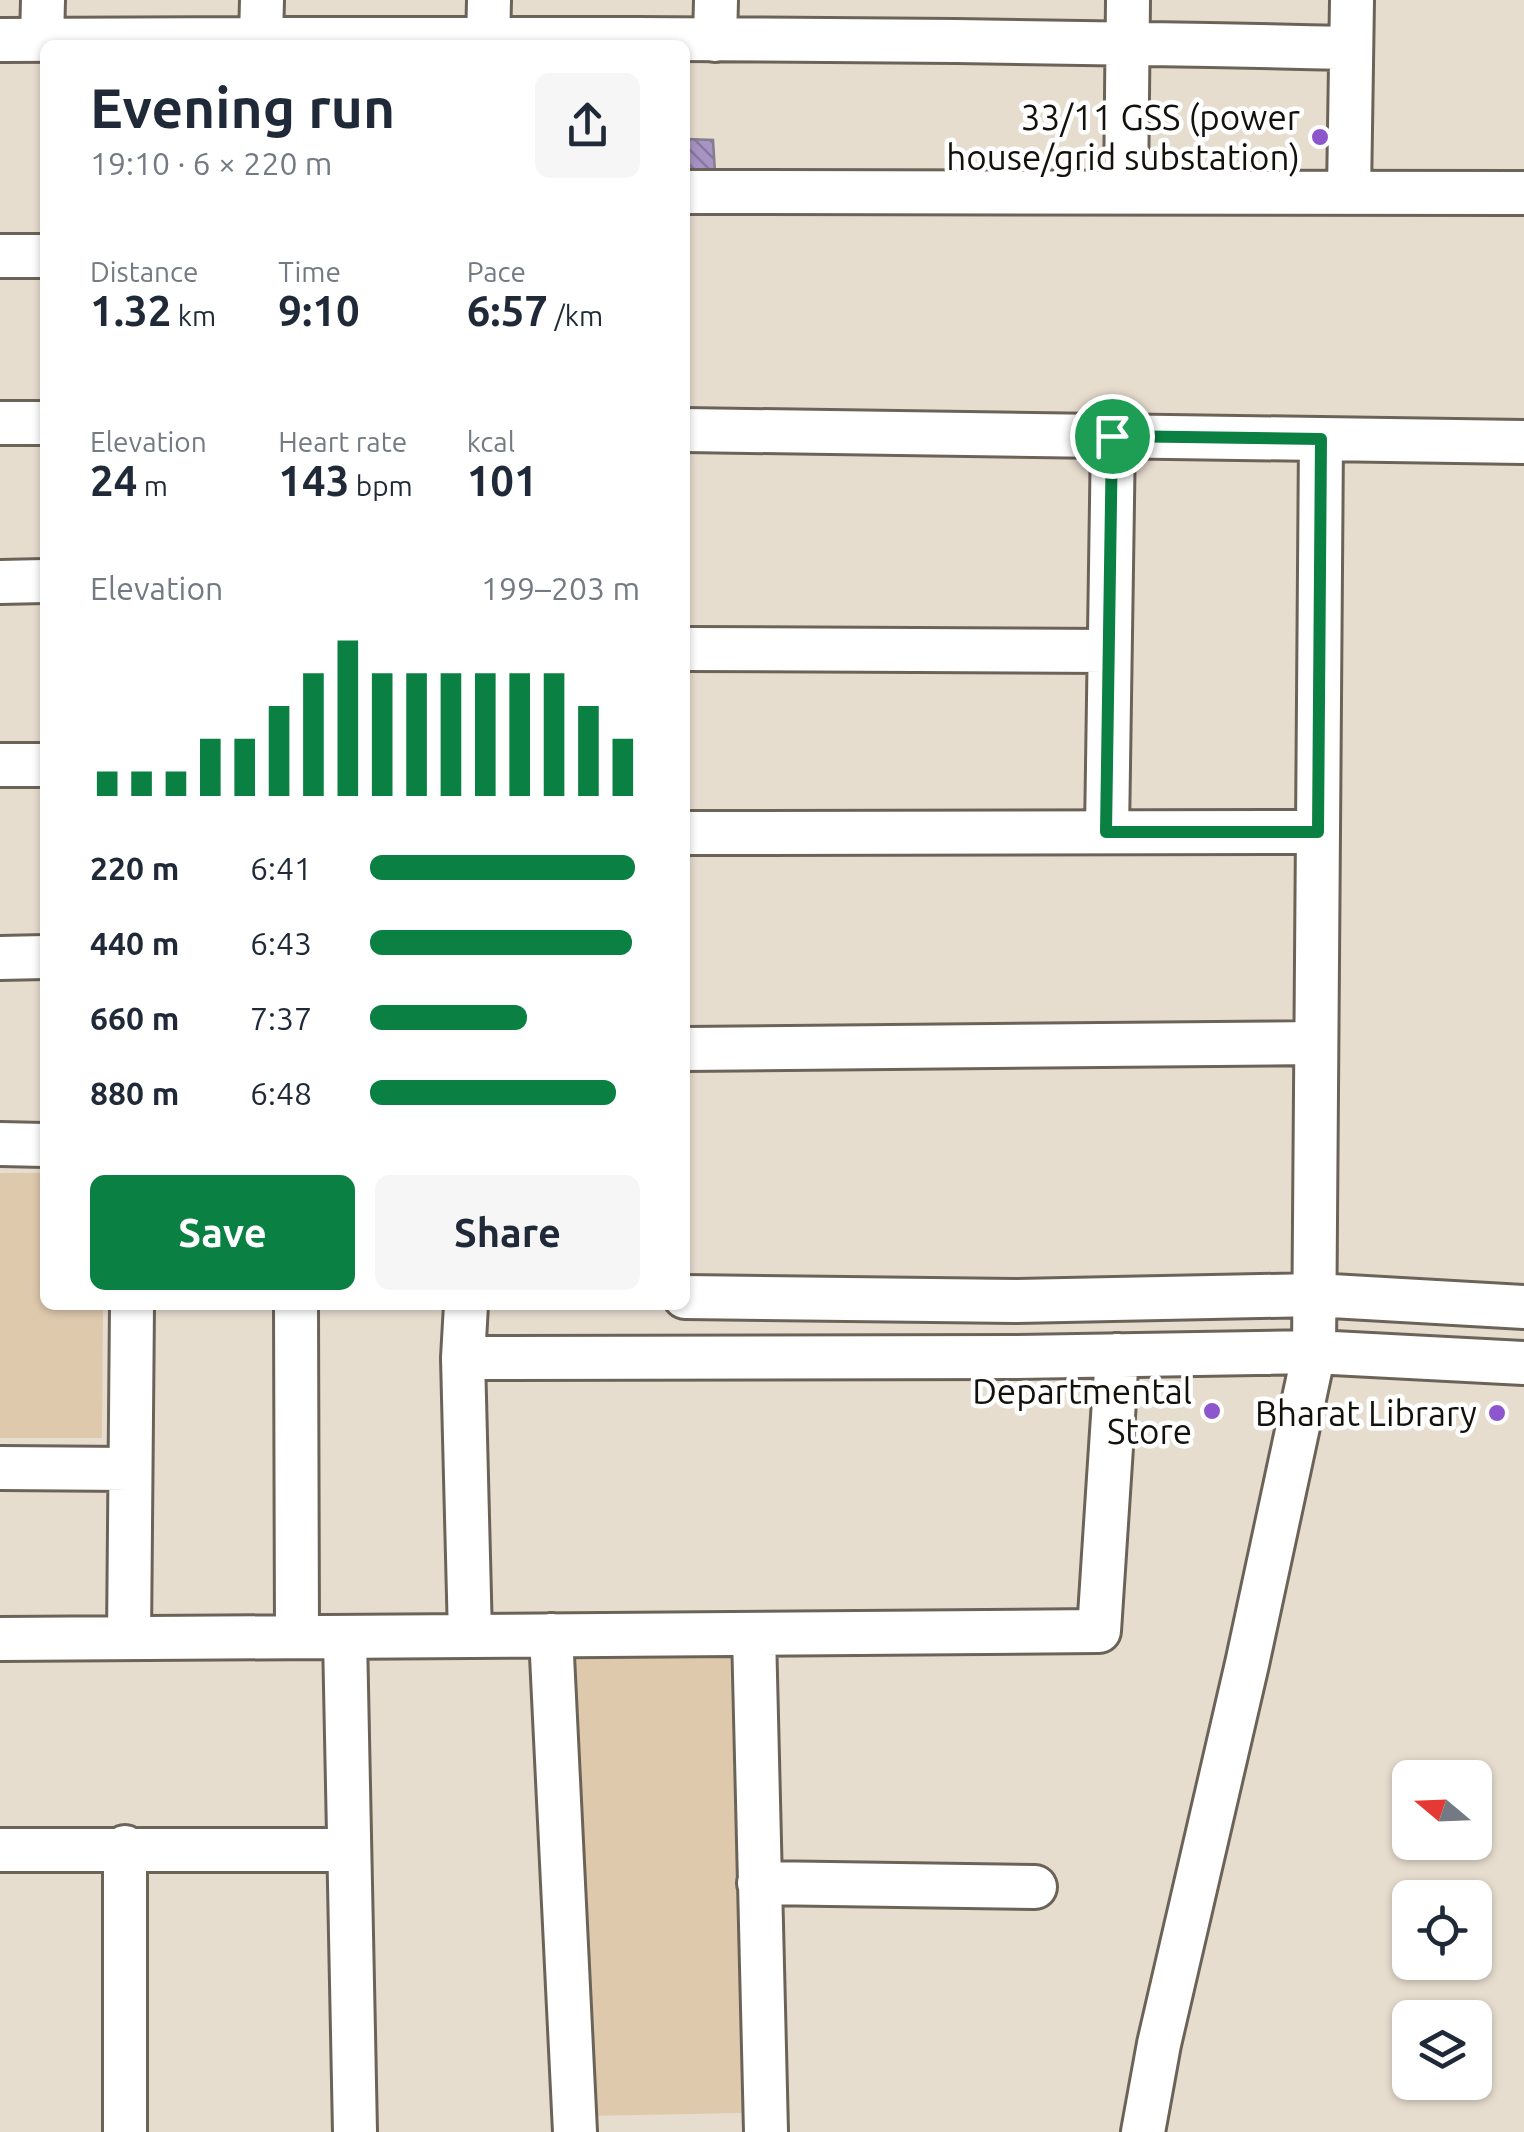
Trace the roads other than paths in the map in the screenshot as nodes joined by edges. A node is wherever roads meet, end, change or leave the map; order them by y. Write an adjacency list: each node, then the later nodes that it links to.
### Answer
1 (1128, 0): 9 (street)
2 (1352, 0): 10 (street)
3 (261, 19): 6 (street); 8 (street)
4 (716, 20): 6 (street); 9 (street)
5 (28, 26): 7 (street)
6 (488, 28)
7 (186, 40)
8 (213, 40)
9 (1128, 43): 10 (street); 12 (street)
10 (1351, 48): 13 (street)
11 (690, 192): 12 (street)
12 (1126, 192): 13 (street)
13 (1349, 193): 14 (street)
14 (1524, 193)
15 (0, 256): 16 (street)
16 (40, 256)
17 (0, 423): 18 (street)
18 (40, 423)
19 (690, 430): 20 (street)
20 (1112, 436): 21 (street); 26 (street)
21 (1321, 439): 22 (street); 30 (street)
22 (1524, 442)
23 (40, 581): 24 (street)
24 (0, 582)
25 (690, 649): 26 (street)
26 (1109, 650): 29 (street)
27 (0, 764): 28 (street)
28 (40, 764)
29 (1106, 832): 30 (street); 31 (street)
30 (1318, 832): 34 (street)
31 (690, 833)
32 (40, 957): 33 (street)
33 (0, 958)
34 (1316, 1043): 35 (street); 38 (street)
35 (690, 1049)
36 (0, 1144): 37 (street)
37 (40, 1145)
38 (1314, 1295): 39 (street); 40 (street); 44 (street)
39 (690, 1297)
40 (1524, 1306)
41 (132, 1310): 49 (street)
42 (296, 1310): 53 (street)
43 (466, 1310): 46 (street)
44 (1314, 1352): 45 (street); 47 (street); 66 (street)
45 (1118, 1355): 46 (street); 50 (street)
46 (463, 1358): 52 (street)
47 (1524, 1363)
48 (0, 1468): 49 (street)
49 (130, 1468): 56 (street)
50 (754, 1634): 51 (street); 60 (street)
51 (551, 1635): 52 (street); 64 (street)
52 (470, 1636): 54 (street)
53 (297, 1637): 54 (street); 56 (street)
54 (345, 1637): 59 (street)
55 (0, 1638): 56 (street)
56 (130, 1638)
57 (125, 1848): 58 (street); 59 (street); 62 (street)
58 (0, 1850)
59 (349, 1850): 63 (street)
60 (760, 1882): 61 (street); 65 (street)
61 (1034, 1887)
62 (126, 2132)
63 (355, 2132)
64 (575, 2132)
65 (766, 2132)
66 (1143, 2132)

